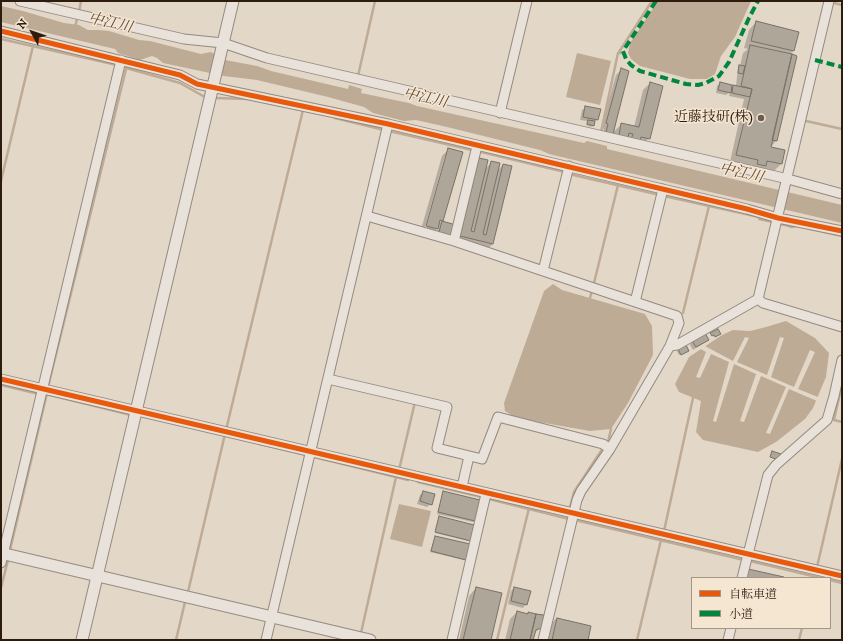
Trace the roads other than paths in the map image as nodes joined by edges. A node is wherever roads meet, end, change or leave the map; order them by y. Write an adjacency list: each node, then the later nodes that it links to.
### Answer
1 (20, 1): 6 (street)
2 (233, 1): 6 (street)
3 (527, 1): 9 (street)
4 (829, 1): 13 (street)
5 (1, 31): 7 (street)
6 (222, 46): 8 (street); 9 (street)
7 (120, 60): 8 (street); 28 (street)
8 (212, 88): 10 (street); 29 (street)
9 (500, 113): 13 (street)
10 (388, 124): 11 (street); 16 (street)
11 (477, 146): 12 (street); 19 (street)
12 (569, 166): 14 (street); 20 (street)
13 (787, 182): 15 (street); 17 (street)
14 (663, 189): 17 (street); 22 (street)
15 (842, 194)
16 (367, 216): 19 (street); 27 (street)
17 (778, 217): 18 (street); 21 (street)
18 (842, 231)
19 (454, 241): 20 (street)
20 (543, 271): 22 (street)
21 (758, 299): 23 (street); 24 (street)
22 (636, 302): 24 (street)
23 (842, 327)
24 (670, 346): 30 (street)
25 (842, 360): 36 (street)
26 (1, 379): 28 (street)
27 (328, 379): 31 (street); 32 (street)
28 (43, 389): 29 (street); 37 (street)
29 (135, 411): 31 (street); 38 (street)
30 (610, 448): 32 (street); 35 (street)
31 (311, 452): 33 (street); 41 (street)
32 (469, 456): 33 (street)
33 (462, 486): 34 (street)
34 (486, 494): 35 (street); 46 (street)
35 (574, 514): 36 (street); 47 (street)
36 (748, 554): 39 (street); 40 (street)
37 (2, 557): 38 (street)
38 (98, 576): 41 (street); 43 (street)
39 (842, 576)
40 (742, 577)
41 (272, 617): 44 (street); 45 (street)
42 (730, 629): 48 (street)
43 (82, 640)
44 (266, 640)
45 (370, 640)
46 (452, 640)
47 (543, 640)
48 (728, 640)

